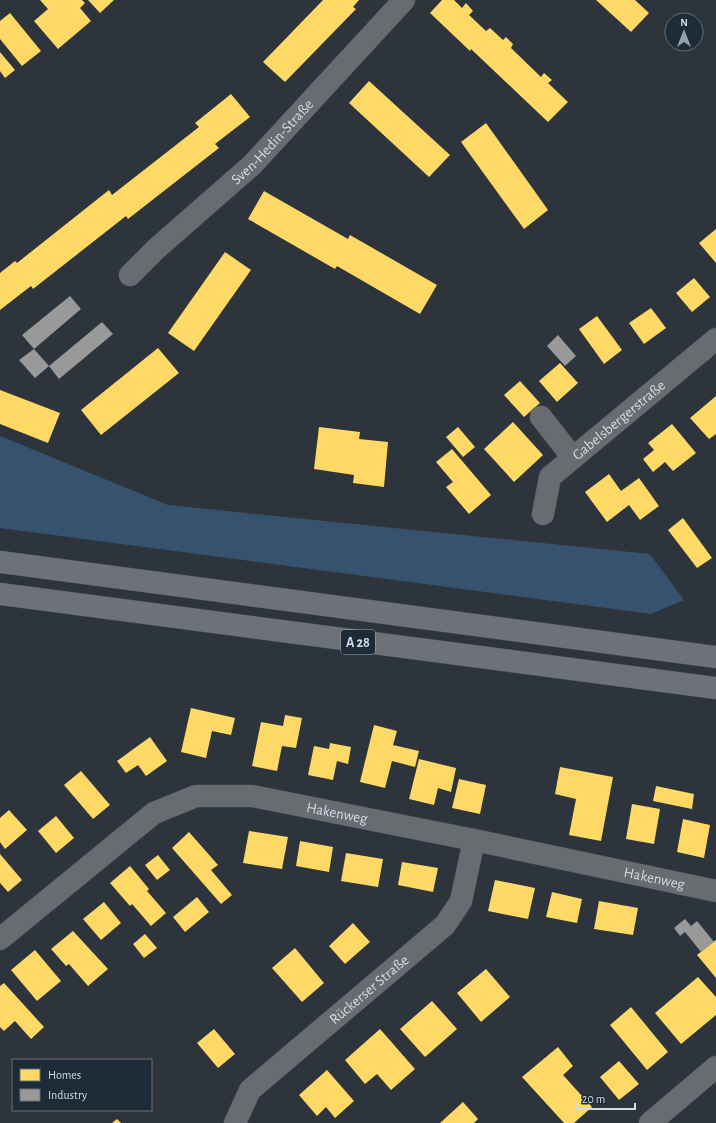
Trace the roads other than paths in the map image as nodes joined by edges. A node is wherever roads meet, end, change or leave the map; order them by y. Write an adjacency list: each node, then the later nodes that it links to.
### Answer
1 (404, 0): 2 (street, Sven-Hedin-Straße)
2 (130, 275)
3 (716, 339): 5 (street, Gabelsbergerstraße)
4 (541, 418): 5 (street)
5 (573, 458): 6 (street, Gabelsbergerstraße)
6 (543, 514)
7 (0, 562): 9 (highway, A 28)
8 (0, 594): 10 (highway, A 28)
9 (716, 657)
10 (716, 688)
11 (474, 840): 12 (street, Hakenweg); 13 (street, Hakenweg); 15 (street, Rückerser Straße)
12 (716, 891)
13 (0, 939)
14 (716, 1067): 16 (street)
15 (236, 1123)
16 (650, 1123)

